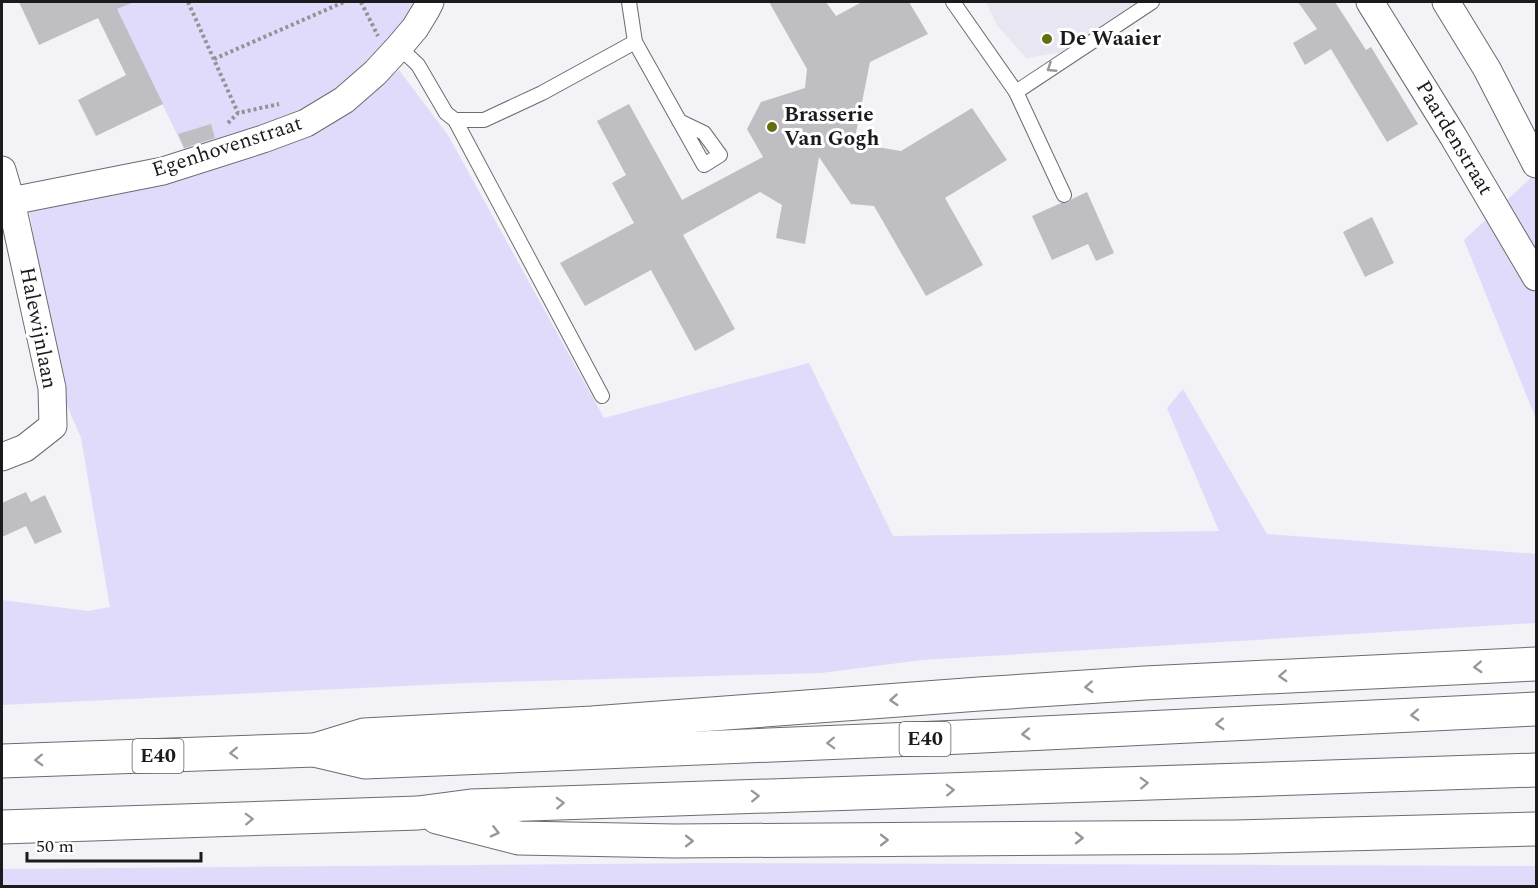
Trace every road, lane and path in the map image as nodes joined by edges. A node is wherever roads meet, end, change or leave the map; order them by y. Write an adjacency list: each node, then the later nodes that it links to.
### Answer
1 (188, 2): 13 (path)
2 (344, 2): 13 (path)
3 (361, 2): 10 (path)
4 (430, 2): 10 (street, Egenhovenstraat)
5 (629, 2): 12 (lane)
6 (953, 2): 14 (lane)
7 (1152, 2): 14 (lane, one-way to 14)
8 (1370, 2): 24 (street, Paardenstraat)
9 (1446, 2): 20 (street)
10 (387, 38): 11 (path); 17 (lane); 23 (street, Egenhovenstraat)
11 (372, 42)
12 (635, 42): 17 (lane); 18 (lane)
13 (214, 59): 16 (path)
14 (1016, 92): 22 (lane)
15 (284, 103): 16 (path)
16 (238, 113): 19 (path)
17 (455, 120): 25 (lane)
18 (680, 121)
19 (221, 130)
20 (1536, 164)
21 (2, 172): 23 (street, Halewijnlaan)
22 (1064, 195)
23 (11, 201): 26 (street, Halewijnlaan)
24 (1536, 277)
25 (602, 396)
26 (2, 458)
27 (1536, 664): 29 (highway, one-way to 29)
28 (1536, 709): 29 (highway, E40, one-way to 29)
29 (314, 750): 30 (highway, E40, one-way to 30)
30 (2, 761)
31 (1536, 770): 32 (highway, one-way to 31)
32 (418, 813): 33 (highway, one-way to 32); 34 (highway, one-way to 34)
33 (2, 827)
34 (1536, 828)

